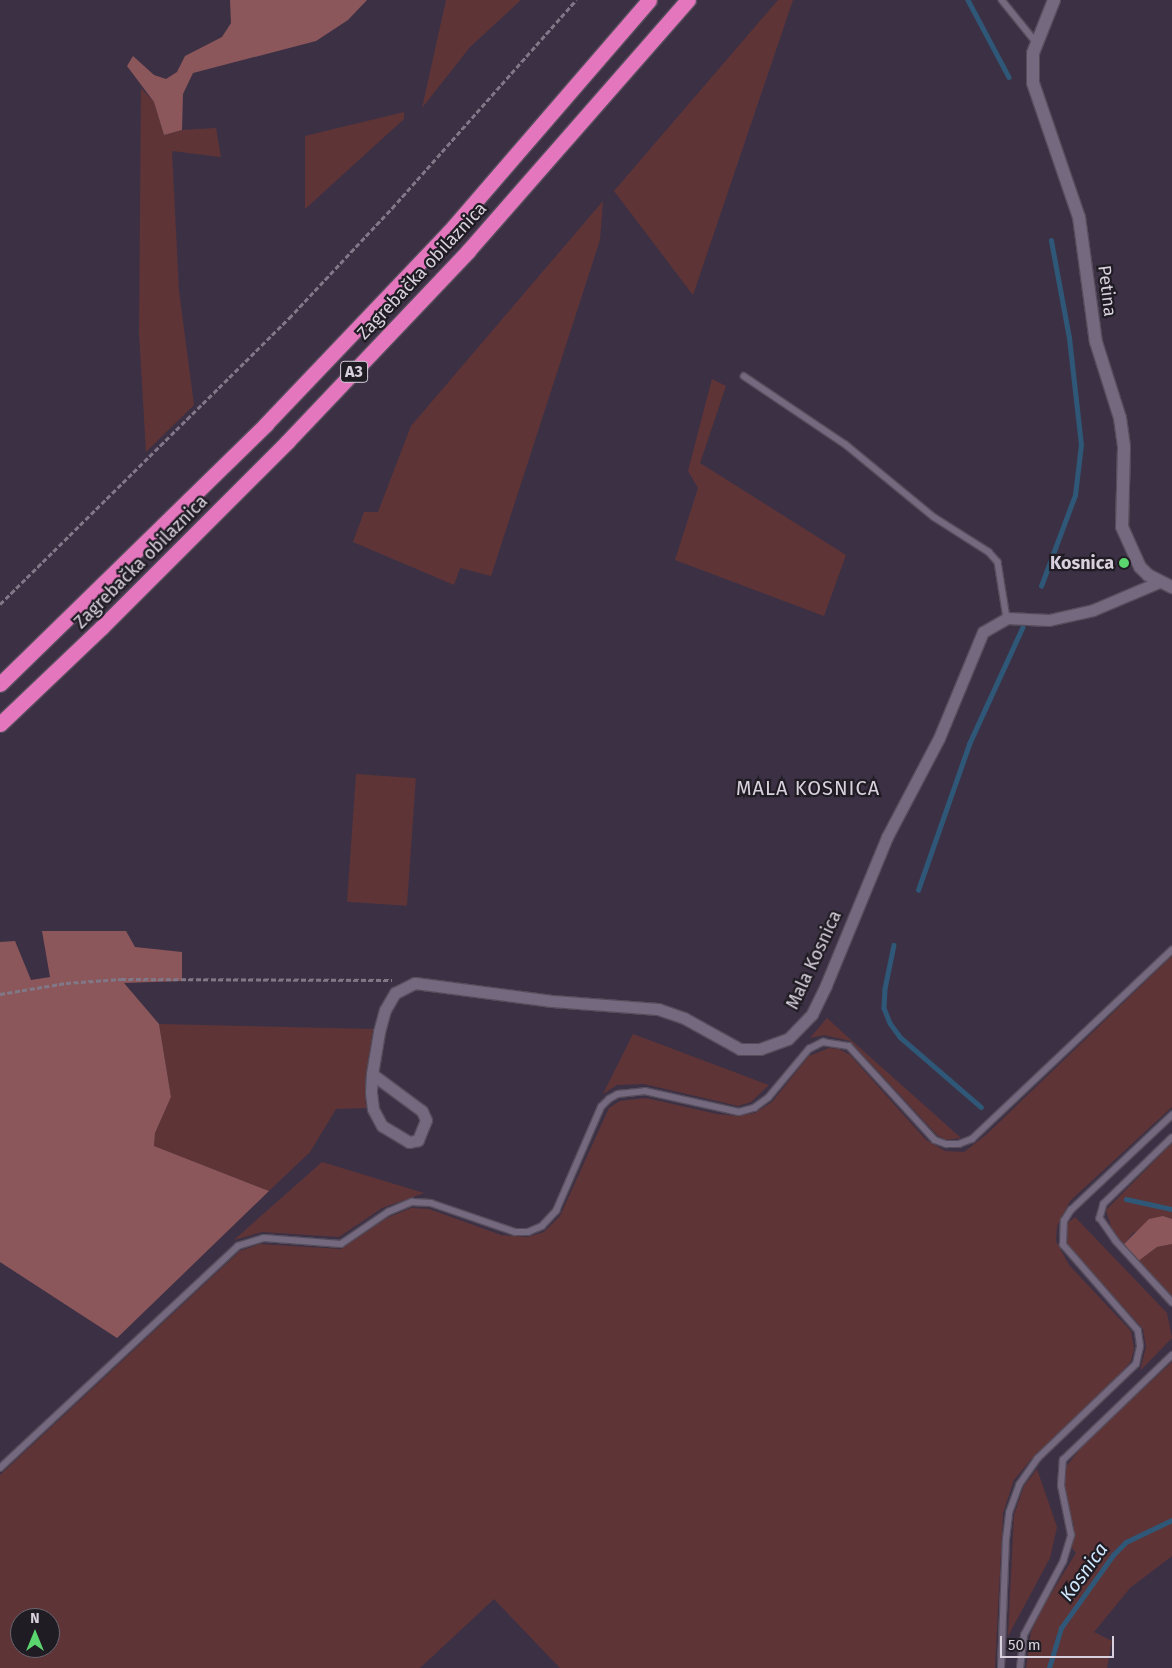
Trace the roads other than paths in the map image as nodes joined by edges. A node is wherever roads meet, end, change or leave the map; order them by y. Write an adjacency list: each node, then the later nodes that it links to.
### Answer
1 (648, 0): 10 (highway, Zagrebačka obilaznica / A3)
2 (688, 0): 11 (highway, Zagrebačka obilaznica / A3)
3 (1002, 0): 5 (lane)
4 (1054, 0): 5 (street, Petina)
5 (1036, 42): 7 (street, Petina)
6 (744, 376): 9 (lane)
7 (1159, 582): 8 (street, Petina); 9 (street)
8 (1172, 587)
9 (1007, 618): 13 (street, Mala Kosnica)
10 (0, 684)
11 (0, 724)
12 (1172, 950): 18 (lane)
13 (372, 1074): 13 (street)
14 (1172, 1115): 19 (lane)
15 (1172, 1138): 16 (lane)
16 (1172, 1302)
17 (1172, 1355): 20 (lane)
18 (0, 1468)
19 (1001, 1668)
20 (1020, 1668)

